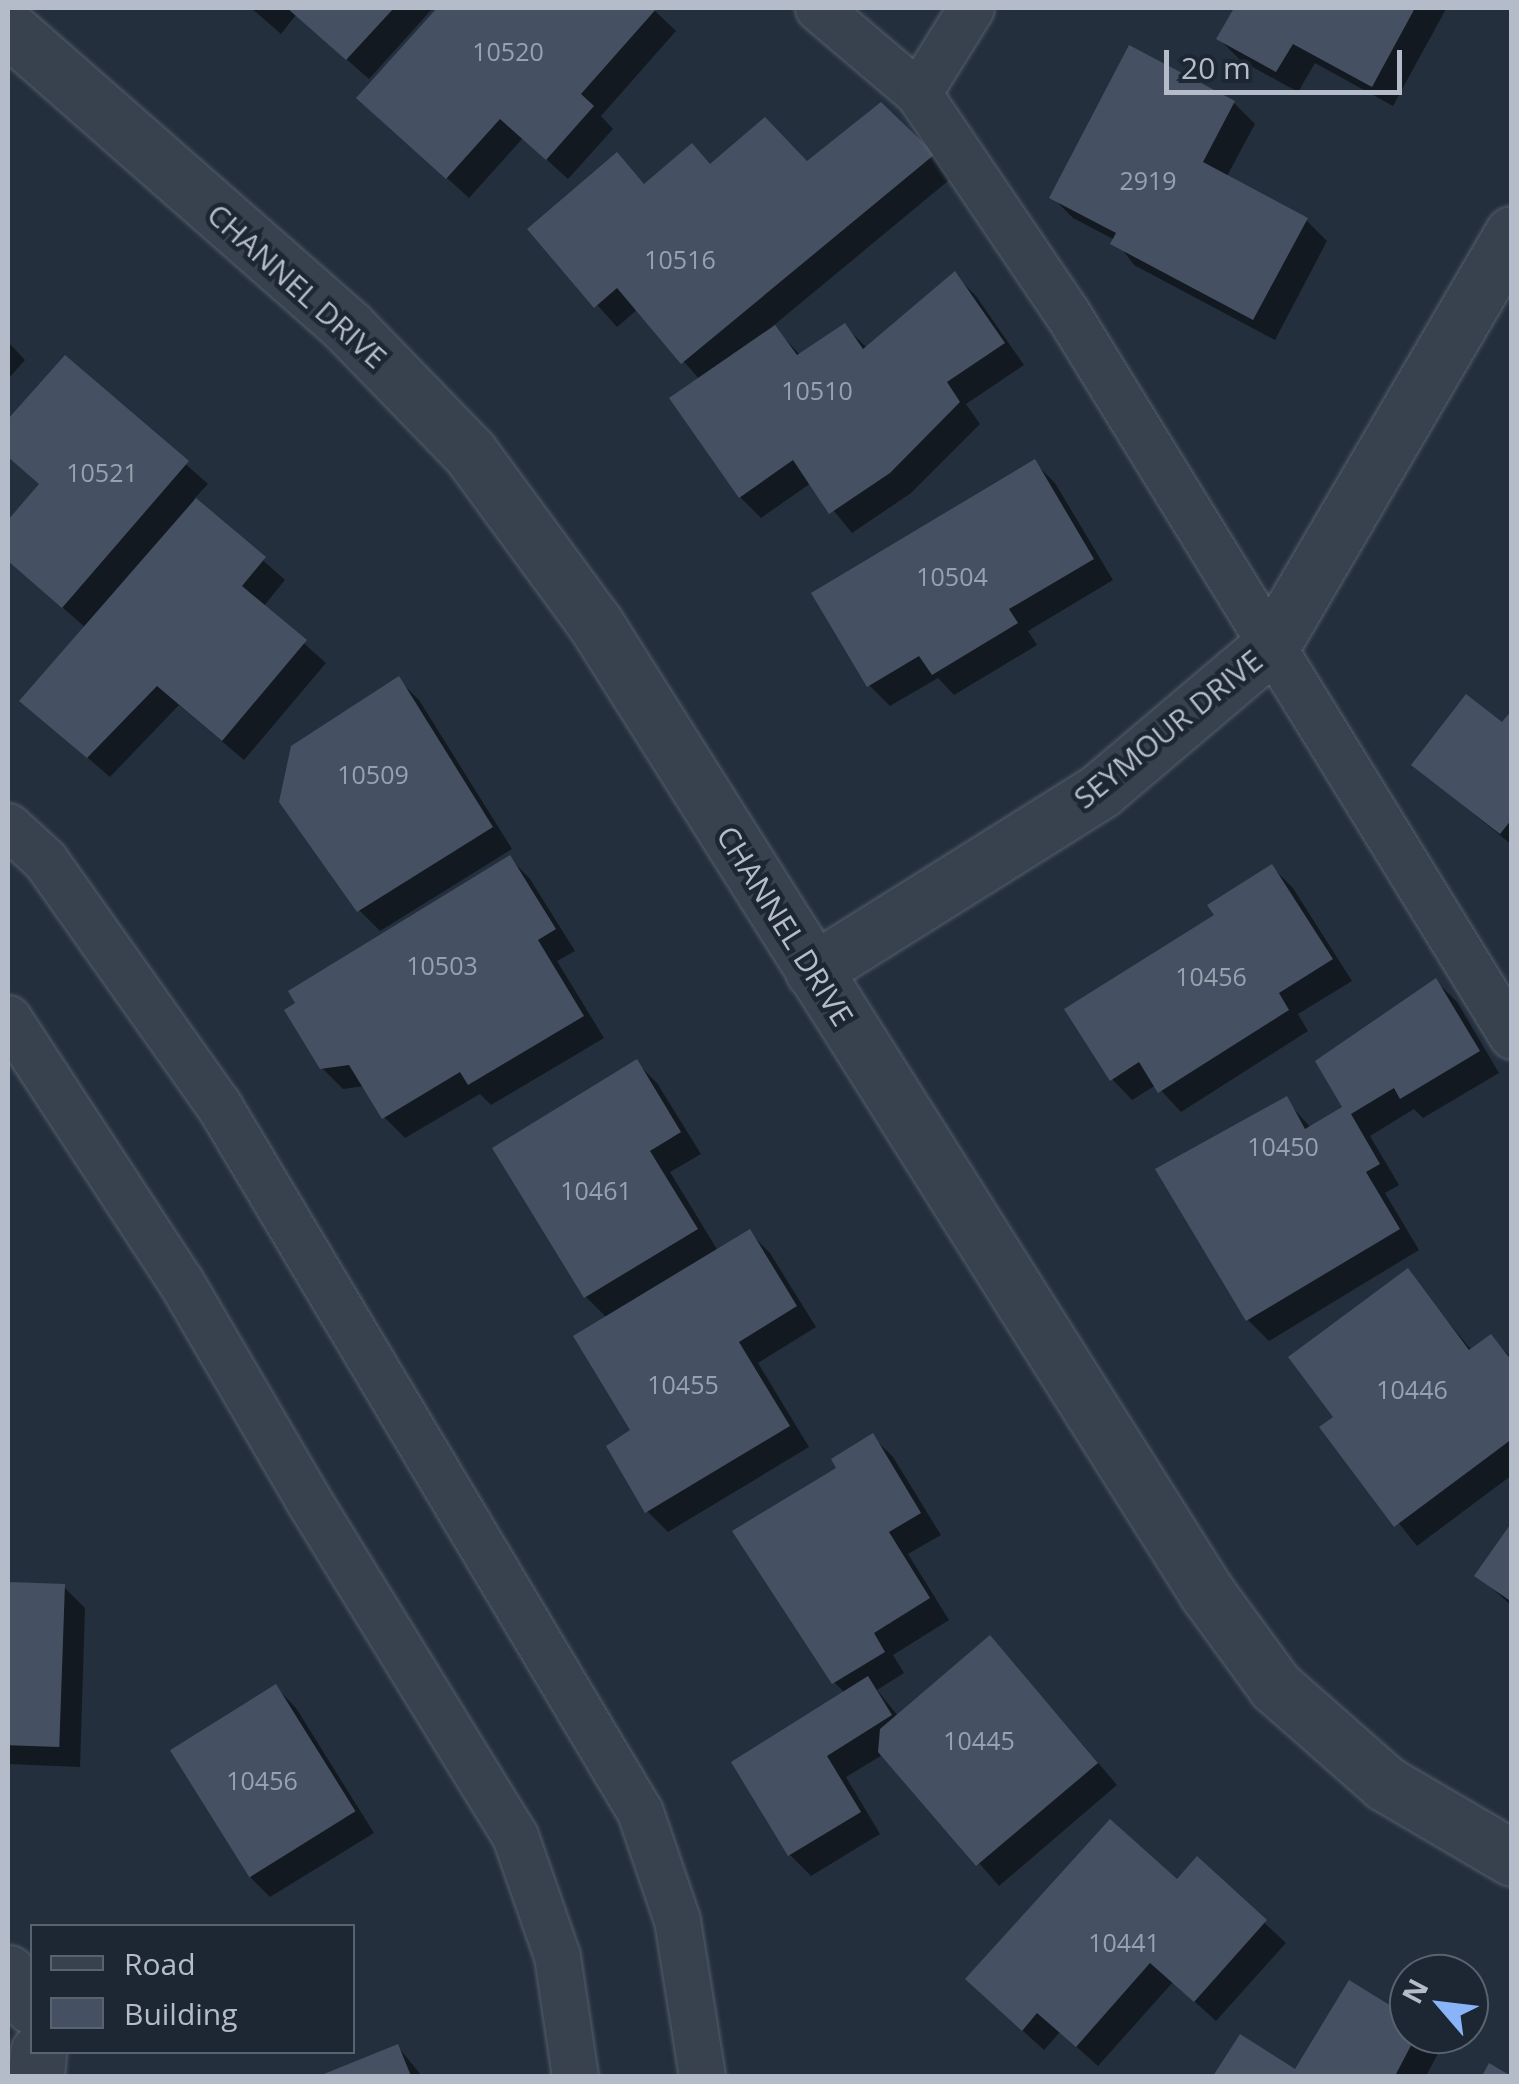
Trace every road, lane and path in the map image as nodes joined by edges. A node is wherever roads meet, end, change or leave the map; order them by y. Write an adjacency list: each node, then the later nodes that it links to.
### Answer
1 (818, 8): 4 (lane)
2 (971, 8): 4 (lane)
3 (8, 28): 8 (street, CHANNEL DRIVE)
4 (918, 93): 6 (lane)
5 (1512, 234): 6 (street, SEYMOUR DRIVE)
6 (1272, 645): 8 (street, SEYMOUR DRIVE); 10 (lane)
7 (8, 826): 15 (lane)
8 (813, 971): 11 (street, CHANNEL DRIVE)
9 (8, 1018): 14 (lane)
10 (1512, 1036)
11 (1512, 1858)
12 (8, 1973): 13 (street)
13 (30, 2003)
14 (575, 2076)
15 (702, 2076)

